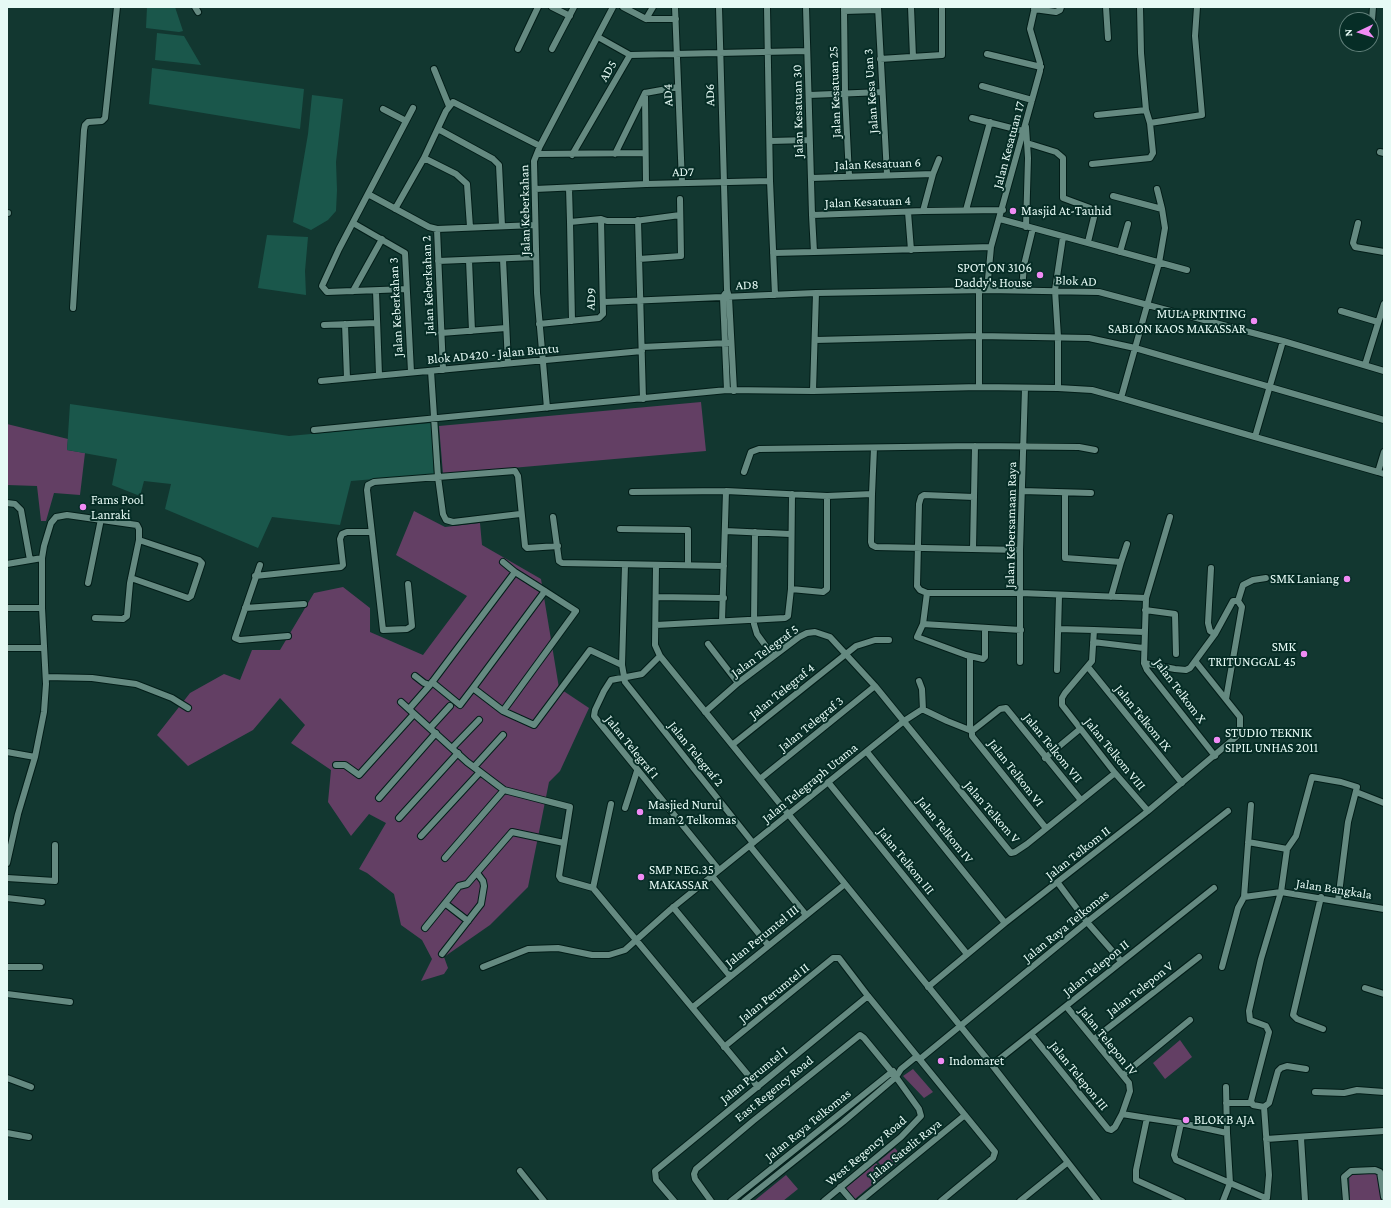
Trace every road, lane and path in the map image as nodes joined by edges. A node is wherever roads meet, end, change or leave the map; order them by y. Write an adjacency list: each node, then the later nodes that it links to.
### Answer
1 (117, 7): 132 (street)
2 (538, 7): 26 (street)
3 (552, 7): 21 (street)
4 (574, 7): 21 (street)
5 (614, 7): 24 (street, Jalan Keberkahan)
6 (623, 7): 22 (street)
7 (652, 7): 22 (street)
8 (675, 7): 23 (street, AD4)
9 (718, 7): 30 (street, AD6)
10 (767, 7): 28 (street, AD8)
11 (806, 7): 29 (street, Jalan Kesatuan 30)
12 (911, 7): 34 (street)
13 (942, 7): 34 (street)
14 (1061, 7): 18 (street)
15 (1106, 7): 25 (street)
16 (1140, 7): 48 (street)
17 (1197, 7): 53 (street)
18 (1034, 8): 36 (street, Jalan Kesatuan 17)
19 (844, 9): 20 (street); 42 (street, Jalan Kesatuan 25)
20 (878, 9): 35 (street, Jalan Kesa Uan 3)
21 (570, 16): 27 (street)
22 (646, 19): 23 (street)
23 (676, 19): 31 (street, AD4)
24 (598, 37): 33 (street); 60 (street, Jalan Keberkahan)
25 (1108, 38)
26 (518, 49)
27 (552, 49)
28 (768, 51): 29 (street, AD5); 30 (street, AD5); 58 (street, AD8)
29 (807, 51): 43 (street, Jalan Kesatuan 30)
30 (720, 52): 31 (street, AD5); 73 (street, AD6)
31 (677, 54): 33 (street, AD5); 39 (street, AD4)
32 (987, 54): 36 (street)
33 (630, 55): 64 (street, AD5)
34 (913, 57): 35 (street)
35 (880, 58): 40 (street, Jalan Kesa Uan 3)
36 (1040, 67): 44 (street, Jalan Kesatuan 17)
37 (434, 69): 45 (street)
38 (982, 86): 44 (street)
39 (678, 87): 41 (street); 74 (street, AD4)
40 (882, 92): 42 (street); 68 (street, Jalan Kesa Uan 3)
41 (645, 93): 61 (street); 63 (street)
42 (845, 94): 43 (street); 70 (street, Jalan Kesatuan 25)
43 (809, 95): 57 (street, Jalan Kesatuan 30)
44 (1032, 100): 54 (street, Jalan Kesatuan 17)
45 (449, 106): 55 (street); 60 (street)
46 (383, 108): 51 (street)
47 (413, 108): 51 (street)
48 (1146, 110): 49 (street); 53 (street)
49 (1097, 115)
50 (972, 118): 52 (street)
51 (406, 121): 79 (street)
52 (990, 122): 56 (street); 84 (street)
53 (1150, 123): 67 (street)
54 (1025, 124): 56 (street, Jalan Kesatuan 17); 59 (street)
55 (438, 130): 65 (street); 98 (street)
56 (1023, 131): 85 (street, Jalan Kesatuan 17)
57 (809, 140): 58 (street); 71 (street, Jalan Kesatuan 30)
58 (770, 141): 72 (street, AD8)
59 (1027, 143): 99 (street); 104 (street)
60 (540, 146): 62 (street, Jalan Keberkahan)
61 (644, 153): 63 (street); 75 (street)
62 (537, 154): 64 (street); 77 (street, Jalan Keberkahan)
63 (615, 154): 64 (street)
64 (572, 155)
65 (424, 158): 83 (street); 100 (street)
66 (938, 159): 69 (street)
67 (1092, 164)
68 (887, 174): 69 (street, Jalan Kesatuan 6); 70 (street, Jalan Kesatuan 6)
69 (933, 174): 86 (street, Jalan Kesatuan 6)
70 (849, 176): 71 (street, Jalan Kesatuan 6)
71 (811, 178): 89 (street, Jalan Kesatuan 30)
72 (770, 181): 73 (street, AD7); 110 (street, AD8)
73 (723, 182): 74 (street, AD7); 127 (street, AD6)
74 (682, 183): 75 (street, AD7)
75 (646, 184): 76 (street, AD7)
76 (569, 188): 77 (street, AD7); 93 (street)
77 (535, 189): 97 (street, Jalan Keberkahan)
78 (1157, 189): 82 (street)
79 (368, 194): 83 (street, Jalan Keberkahan 2); 94 (street)
80 (1112, 196): 82 (street)
81 (680, 199): 88 (street)
82 (1162, 208): 116 (street)
83 (395, 209): 101 (street, Jalan Keberkahan 2)
84 (966, 210): 85 (street, Jalan Kesatuan 4); 86 (street, Jalan Kesatuan 4)
85 (1003, 210): 92 (street, Jalan Kesatuan 17)
86 (923, 211): 87 (street, Jalan Kesatuan 4)
87 (908, 212): 89 (street, Jalan Kesatuan 4); 106 (street)
88 (680, 215): 91 (street); 113 (street)
89 (812, 215): 107 (street, Jalan Kesatuan 4)
90 (601, 219): 91 (street); 93 (street); 129 (street, AD9)
91 (638, 220): 113 (street)
92 (1000, 220): 99 (street); 105 (street, Jalan Kesatuan 17)
93 (570, 222): 134 (street)
94 (353, 223): 103 (street, Jalan Keberkahan 3); 123 (street)
95 (1358, 223): 109 (street)
96 (1128, 224): 108 (street)
97 (536, 225): 98 (street); 111 (street, Jalan Keberkahan)
98 (502, 226): 100 (street)
99 (1029, 227): 102 (street); 121 (street)
100 (470, 228): 101 (street)
101 (437, 229): 115 (street, Jalan Keberkahan 2)
102 (1063, 237): 104 (street); 122 (street)
103 (382, 238): 118 (street, Jalan Keberkahan 3); 123 (street)
104 (1088, 242): 108 (street)
105 (991, 247): 106 (street); 120 (street, Jalan Kesatuan 17)
106 (911, 250): 107 (street)
107 (814, 252): 110 (street)
108 (1120, 252): 116 (street)
109 (1384, 252)
110 (773, 253): 126 (street, AD8)
111 (536, 257): 112 (street); 138 (street, Jalan Keberkahan)
112 (503, 258): 114 (street); 140 (street)
113 (639, 259): 128 (street)
114 (469, 260): 115 (street); 141 (street)
115 (438, 261): 142 (street, Jalan Keberkahan 2)
116 (1159, 263): 117 (street); 130 (street)
117 (1187, 270)
118 (406, 289): 124 (street); 156 (street, Jalan Keberkahan 3)
119 (979, 290): 120 (street, Blok AD); 125 (street, Blok AD); 143 (street)
120 (987, 290): 121 (street, Blok AD)
121 (1022, 290): 122 (street, Blok AD)
122 (1055, 290): 130 (street, Blok AD); 144 (street)
123 (353, 291): 124 (street)
124 (376, 291): 136 (street)
125 (816, 293): 126 (street, Blok AD); 145 (street)
126 (775, 295): 127 (street, AD8)
127 (726, 297): 128 (street, AD8); 147 (street, AD6)
128 (641, 300): 129 (street, AD8); 148 (street)
129 (604, 302): 134 (street, AD9)
130 (1147, 304): 146 (street, Blok AD); 149 (street)
131 (1384, 304): 135 (street)
132 (73, 308)
133 (1341, 312): 135 (street)
134 (572, 321): 138 (street, AD9)
135 (1378, 322): 152 (street)
136 (376, 323): 137 (street); 157 (street)
137 (345, 324): 139 (street); 158 (street)
138 (539, 324): 150 (street, Jalan Keberkahan)
139 (324, 325)
140 (506, 328): 141 (street); 151 (street)
141 (472, 331): 142 (street)
142 (441, 333): 153 (street, Jalan Keberkahan 2)
143 (979, 336): 144 (street); 145 (street); 161 (street)
144 (1058, 337): 149 (street); 163 (street)
145 (815, 340): 165 (street)
146 (1283, 341): 152 (street, Blok AD); 160 (street)
147 (728, 343): 148 (street, Blok AD420 - Jalan Buntu); 164 (street, AD6)
148 (642, 346): 150 (street, Blok AD420 - Jalan Buntu); 167 (street)
149 (1135, 348): 160 (street); 166 (street)
150 (543, 360): 151 (street, Blok AD420 - Jalan Buntu); 168 (street, Jalan Keberkahan)
151 (508, 363): 153 (street, Blok AD420 - Jalan Buntu)
152 (1366, 365): 155 (street, Blok AD)
153 (442, 370): 154 (street, Blok AD420 - Jalan Buntu)
154 (431, 371): 156 (street, Blok AD420 - Jalan Buntu); 169 (street)
155 (1384, 371)
156 (411, 372): 157 (street, Blok AD420 - Jalan Buntu)
157 (379, 375): 158 (street, Blok AD420 - Jalan Buntu)
158 (347, 378): 159 (street, Blok AD420 - Jalan Buntu)
159 (321, 382)
160 (1270, 386): 170 (street); 172 (street)
161 (979, 387): 162 (street); 165 (street)
162 (1025, 388): 163 (street); 174 (street, Jalan Kebersamaan Raya)
163 (1058, 388): 166 (street)
164 (730, 390): 165 (street); 167 (street)
165 (813, 391)
166 (1121, 398): 172 (street)
167 (643, 399): 168 (street)
168 (547, 408): 169 (street)
169 (434, 419): 171 (street); 180 (street)
170 (1384, 420)
171 (314, 430)
172 (1255, 437): 179 (street)
173 (975, 446): 174 (street); 175 (street); 189 (street)
174 (1024, 446): 176 (street); 182 (street, Jalan Kebersamaan Raya)
175 (874, 448): 178 (street); 187 (street)
176 (1095, 450)
177 (1384, 452): 179 (street)
178 (744, 472)
179 (1381, 473)
180 (438, 477): 191 (street); 191 (street); 197 (street)
181 (726, 491): 183 (street); 186 (street); 196 (street)
182 (1022, 491): 184 (street); 205 (street, Jalan Kebersamaan Raya)
183 (632, 492)
184 (1065, 493): 185 (street); 209 (street)
185 (1091, 493)
186 (792, 494): 188 (street); 199 (street)
187 (872, 494): 188 (street); 203 (street)
188 (827, 496): 223 (street)
189 (974, 497): 203 (street); 204 (street)
190 (7, 503): 207 (street)
191 (520, 514): 202 (street)
192 (553, 517): 202 (street)
193 (1170, 517): 231 (street, Jalan Telkom X)
194 (101, 519): 200 (street); 206 (street); 221 (street)
195 (620, 529): 214 (street)
196 (725, 531): 198 (street); 215 (street)
197 (371, 532): 218 (street); 222 (street)
198 (755, 532): 199 (street); 239 (street)
199 (790, 534): 223 (street)
200 (138, 540): 219 (street); 219 (street)
201 (1128, 544): 209 (street)
202 (558, 546): 212 (street)
203 (918, 548): 204 (street); 225 (street)
204 (973, 549): 205 (street)
205 (1020, 550): 226 (street, Jalan Kebersamaan Raya)
206 (42, 558): 207 (street); 235 (street)
207 (30, 560): 210 (street)
208 (503, 562): 217 (street)
209 (1121, 562): 229 (street)
210 (7, 564)
211 (260, 564): 218 (street)
212 (625, 565): 213 (street); 264 (street)
213 (656, 565): 214 (street); 228 (street)
214 (688, 565): 215 (street)
215 (724, 566): 230 (street)
216 (1211, 568): 248 (street)
217 (515, 572): 224 (street); 272 (street)
218 (255, 576): 236 (street)
219 (131, 578): 238 (street)
220 (1266, 578): 232 (street)
221 (88, 583)
222 (408, 584)
223 (790, 589): 239 (street)
224 (544, 591): 274 (street); 281 (street)
225 (927, 592): 226 (street); 241 (street)
226 (1021, 593): 227 (street); 245 (street, Jalan Kebersamaan Raya)
227 (1058, 596): 229 (street); 244 (street)
228 (656, 597): 230 (street); 242 (street)
229 (1111, 597): 231 (street)
230 (724, 598): 240 (street)
231 (1146, 598): 237 (street, Jalan Telkom X)
232 (1238, 601): 248 (street); 275 (street)
233 (304, 604): 236 (street)
234 (7, 608): 235 (street)
235 (42, 608): 254 (street)
236 (245, 608): 249 (street)
237 (1145, 610): 247 (street, Jalan Telkom X); 257 (street)
238 (95, 618)
239 (754, 619): 240 (street); 259 (street)
240 (722, 621): 242 (street)
241 (923, 624): 243 (street); 260 (street)
242 (656, 625): 258 (street)
243 (985, 628): 245 (street); 260 (street)
244 (1058, 629): 246 (street); 266 (street)
245 (1021, 630): 261 (street, Jalan Kebersamaan Raya)
246 (1094, 630): 247 (street); 251 (street)
247 (1144, 632): 255 (street, Jalan Telkom X)
248 (1215, 634): 262 (street)
249 (288, 636)
250 (889, 640): 256 (street, Jalan Telegraf 4)
251 (1093, 642): 255 (street); 265 (street)
252 (708, 644): 271 (street)
253 (7, 648): 254 (street)
254 (44, 648): 268 (street)
255 (1143, 648): 263 (street, Jalan Telkom X)
256 (845, 654): 259 (street, Jalan Telegraf 5); 273 (street, Jalan Telegraf 5); 291 (street, Jalan Telegraf 4)
257 (1176, 654)
258 (660, 656): 269 (street); 282 (street)
259 (773, 656): 271 (street, Jalan Telegraf 5)
260 (970, 656): 288 (street)
261 (1020, 662)
262 (1196, 662): 263 (street); 275 (street)
263 (1144, 663): 296 (street, Jalan Telkom X)
264 (622, 665): 269 (street); 281 (street)
265 (1088, 667): 287 (street, Jalan Telkom VIII); 306 (street, Jalan Telkom IX)
266 (1057, 670)
267 (415, 676): 272 (street)
268 (46, 677): 278 (street); 297 (street)
269 (624, 678): 301 (street, Jalan Telegraf 1); 324 (street, Jalan Telegraf 2)
270 (919, 681): 280 (street)
271 (738, 683): 282 (street, Jalan Telegraf 5)
272 (431, 684): 274 (street); 279 (street)
273 (875, 686): 285 (street, Jalan Telegraf 5); 304 (street, Jalan Telegraf 3)
274 (473, 688): 281 (street)
275 (1226, 699): 296 (street, Jalan Telkom II)
276 (401, 702): 279 (street)
277 (450, 706): 286 (street)
278 (188, 708)
279 (409, 709): 283 (street)
280 (923, 710): 285 (street, Jalan Telegraph Utama); 288 (street)
281 (503, 711)
282 (705, 712): 291 (street)
283 (414, 714): 286 (street); 299 (street)
284 (479, 720): 292 (street)
285 (904, 721): 294 (street, Jalan Telegraph Utama); 319 (street, Jalan Telkom V)
286 (430, 728): 289 (street)
287 (1080, 729): 298 (street); 303 (street, Jalan Telkom VIII)
288 (971, 730): 298 (street, Jalan Telkom VII); 319 (street, Jalan Telkom VI)
289 (436, 733): 292 (street); 309 (street)
290 (503, 735): 300 (street)
291 (732, 745): 304 (street)
292 (452, 748): 295 (street)
293 (7, 752): 297 (street)
294 (867, 752): 305 (street, Jalan Telegraph Utama); 348 (street, Jalan Telkom IV)
295 (458, 753): 300 (street); 318 (street)
296 (1215, 756): 306 (street, Jalan Telkom II)
297 (35, 757): 327 (street)
298 (1045, 758): 310 (street, Jalan Telkom VII)
299 (336, 765)
300 (474, 767): 302 (street)
301 (637, 771): 314 (street); 328 (street, Jalan Telegraf 1)
302 (480, 772): 307 (street); 320 (street)
303 (1115, 773): 310 (street, Jalan Telkom V); 315 (street, Jalan Telkom VIII)
304 (760, 779): 317 (street)
305 (828, 782): 317 (street, Jalan Telegraph Utama); 353 (street, Jalan Telkom III)
306 (1182, 783): 315 (street, Jalan Telkom II)
307 (504, 790): 322 (street); 326 (street)
308 (1356, 792): 311 (street); 325 (street); 340 (street)
309 (379, 798)
310 (1080, 799): 319 (street, Jalan Telkom V)
311 (1384, 803)
312 (611, 804): 334 (street)
313 (1252, 805): 321 (street)
314 (625, 808)
315 (1148, 811): 332 (street, Jalan Telkom II)
316 (1228, 811): 347 (street, Jalan Raya Telkomas)
317 (789, 815): 324 (street, Jalan Telegraph Utama); 333 (street)
318 (399, 818)
319 (1045, 827)
320 (421, 836)
321 (1248, 842): 325 (street); 337 (street)
322 (564, 843): 329 (street); 334 (street)
323 (54, 845): 331 (street)
324 (752, 845): 328 (street, Jalan Telegraph Utama); 345 (street, Jalan Telegraf 2)
325 (1287, 848): 336 (street)
326 (445, 858)
327 (7, 863)
328 (719, 870): 330 (street, Jalan Telegraph Utama)
329 (477, 873): 342 (street); 346 (street)
330 (712, 876): 343 (street, Jalan Telegraph Utama); 351 (street)
331 (7, 878)
332 (1058, 883): 347 (street); 348 (street, Jalan Telkom II)
333 (845, 884): 345 (street, Jalan Perumtel III); 361 (street)
334 (593, 888): 350 (street)
335 (1214, 888): 355 (street, Jalan Telepon II)
336 (1281, 892): 337 (street, Jalan Bangkala); 339 (street, Jalan Bangkala); 386 (street)
337 (1244, 897): 358 (street)
338 (7, 898): 341 (street)
339 (1321, 898): 340 (street, Jalan Bangkala); 371 (street)
340 (1338, 901): 344 (street, Jalan Bangkala)
341 (42, 902)
342 (446, 904): 346 (street); 349 (street)
343 (673, 907): 350 (street, Jalan Telegraph Utama); 360 (street)
344 (1384, 908)
345 (806, 915): 351 (street, Jalan Perumtel III)
346 (468, 921): 352 (street)
347 (1087, 922): 355 (street); 370 (street, Jalan Raya Telkomas)
348 (1005, 923): 353 (street, Jalan Telkom II)
349 (425, 928)
350 (637, 939): 357 (street, Jalan Telegraph Utama); 368 (street)
351 (768, 946): 360 (street, Jalan Perumtel III)
352 (442, 954)
353 (967, 954): 361 (street, Jalan Telkom II)
354 (1199, 957): 373 (street, Jalan Telepon V)
355 (1121, 961): 367 (street, Jalan Telepon II)
356 (7, 966): 359 (street)
357 (483, 967)
358 (1222, 967)
359 (40, 968)
360 (730, 976): 368 (street, Jalan Perumtel III)
361 (928, 988): 370 (street)
362 (1365, 988): 364 (street)
363 (7, 994): 366 (street)
364 (1384, 994)
365 (868, 996): 374 (street, Jalan Perumtel II); 375 (street); 381 (street, Jalan Perumtel I)
366 (70, 1002)
367 (1066, 1006): 372 (street, Jalan Telepon II); 373 (street, Jalan Telepon IV)
368 (693, 1007): 374 (street)
369 (1190, 1020): 379 (street)
370 (960, 1026): 375 (street, Jalan Raya Telkomas); 376 (street)
371 (1323, 1029)
372 (1031, 1034): 376 (street, Jalan Telepon II); 389 (street, Jalan Telepon III)
373 (1094, 1039): 379 (street, Jalan Telepon IV)
374 (724, 1047): 381 (street)
375 (919, 1058): 378 (street, Jalan Raya Telkomas); 390 (street)
376 (992, 1065): 401 (street)
377 (1306, 1069): 388 (street)
378 (894, 1074): 391 (street, Jalan Raya Telkomas); 393 (street, Jalan Raya Telkomas); 404 (street, West Regency Road); 408 (street, East Regency Road)
379 (1123, 1075): 389 (street, Jalan Telepon IV)
380 (7, 1078): 382 (street)
381 (758, 1086): 407 (street, Jalan Perumtel I)
382 (31, 1087)
383 (1226, 1087): 387 (street)
384 (1315, 1092): 385 (street)
385 (1384, 1092)
386 (1251, 1102): 387 (street); 388 (street)
387 (1226, 1103): 397 (street)
388 (1264, 1107): 399 (street)
389 (1122, 1114): 392 (street)
390 (965, 1115): 413 (street, Jalan Satelit Raya); 414 (street)
391 (838, 1116): 393 (street); 409 (street, Jalan Raya Telkomas)
392 (1147, 1118): 394 (street); 417 (street)
393 (843, 1122): 410 (street, Jalan Raya Telkomas)
394 (1181, 1123): 397 (street); 403 (street)
395 (1384, 1131): 400 (street)
396 (7, 1133): 398 (street)
397 (1227, 1133): 403 (street)
398 (29, 1136)
399 (1266, 1138): 400 (street); 403 (street)
400 (1301, 1138): 419 (street)
401 (1067, 1162): 415 (street); 416 (street)
402 (520, 1171): 406 (street)
403 (1230, 1183): 418 (street)
404 (840, 1188): 411 (street, West Regency Road); 412 (street)
405 (1384, 1197): 420 (street)
406 (544, 1201)
407 (674, 1201)
408 (711, 1201)
409 (731, 1201)
410 (744, 1201)
411 (824, 1201)
412 (852, 1201)
413 (860, 1201)
414 (941, 1201)
415 (1020, 1201)
416 (1098, 1201)
417 (1182, 1201)
418 (1223, 1201)
419 (1305, 1201)
420 (1346, 1201)

